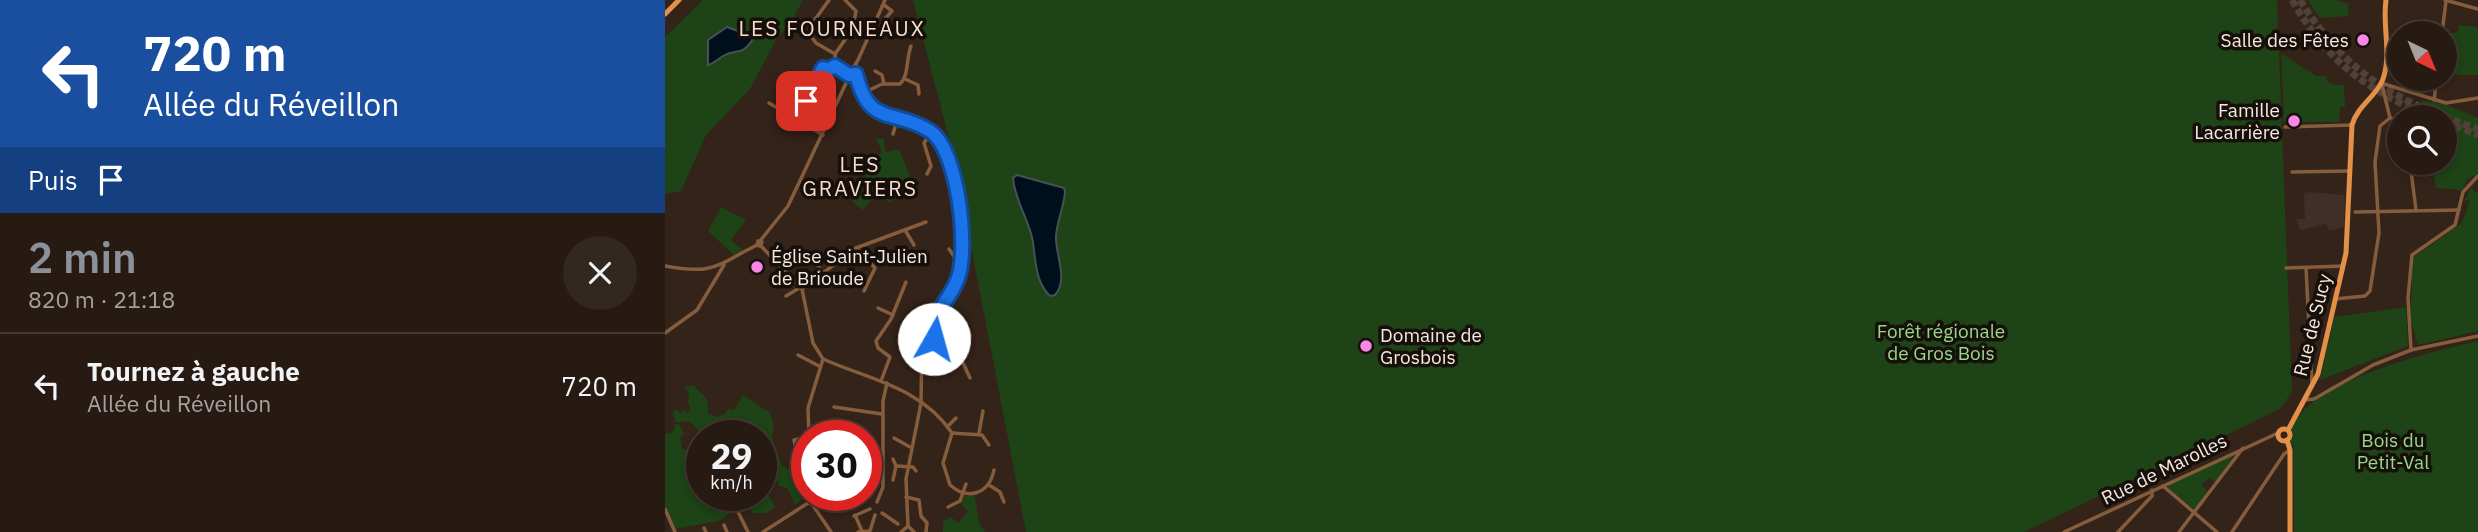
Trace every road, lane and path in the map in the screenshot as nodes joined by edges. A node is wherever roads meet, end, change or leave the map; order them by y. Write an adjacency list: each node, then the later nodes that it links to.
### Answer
1 (679, 0): 8 (main road)
2 (829, 0): 12 (street)
3 (845, 0): 12 (street)
4 (2386, 0): 17 (main road)
5 (2445, 0): 7 (street); 9 (street)
6 (885, 3): 10 (street); 15 (street)
7 (2478, 9)
8 (665, 14)
9 (2443, 21)
10 (878, 36)
11 (911, 46): 16 (street)
12 (835, 54): 13 (street)
13 (835, 66): 15 (street); 24 (street)
14 (876, 71): 18 (street)
15 (850, 78): 20 (street); 33 (street)
16 (905, 79): 18 (street); 21 (street)
17 (2381, 83): 23 (street); 26 (street); 29 (main road, Rue de Sucy)
18 (884, 84): 20 (street)
19 (2435, 91): 23 (street)
20 (860, 94): 27 (street)
21 (919, 94)
22 (2478, 98): 23 (street)
23 (2434, 100)
24 (806, 101)
25 (769, 103): 33 (street)
26 (2387, 106)
27 (897, 120): 31 (street); 32 (street)
28 (2387, 120): 43 (street)
29 (2352, 125): 30 (street); 35 (main road, Rue de Sucy)
30 (2285, 127)
31 (931, 132): 36 (street); 41 (street)
32 (893, 134)
33 (823, 135): 47 (street)
34 (2293, 172): 35 (street)
35 (2349, 172): 55 (main road, Rue de Sucy)
36 (927, 174)
37 (2412, 175): 40 (street)
38 (2478, 176): 39 (street)
39 (2459, 210): 40 (street); 70 (street)
40 (2416, 211): 43 (street)
41 (959, 212): 44 (street); 52 (street)
42 (2355, 212): 43 (street)
43 (2377, 212): 63 (street)
44 (950, 214)
45 (926, 222): 46 (street)
46 (905, 230): 48 (street); 49 (street)
47 (759, 244): 53 (street); 60 (street)
48 (914, 245)
49 (856, 248): 58 (street); 61 (street)
50 (949, 249): 52 (street)
51 (812, 258): 58 (street)
52 (963, 261): 67 (street)
53 (725, 263): 54 (street); 68 (street)
54 (665, 265)
55 (2343, 267): 57 (street); 63 (main road, Rue de Sucy)
56 (2286, 268): 57 (street)
57 (2306, 268): 78 (street)
58 (823, 273): 60 (street)
59 (906, 282): 65 (street)
60 (802, 288): 62 (street); 73 (street)
61 (864, 292)
62 (786, 296)
63 (2335, 299): 78 (main road, Rue de Sucy)
64 (878, 308): 65 (street)
65 (893, 315): 76 (street)
66 (966, 323): 71 (street)
67 (925, 332): 71 (street); 80 (street)
68 (665, 333)
69 (2478, 336): 70 (street)
70 (2411, 350): 79 (street)
71 (958, 352): 75 (street)
72 (798, 355): 74 (street)
73 (823, 359): 74 (street); 76 (street)
74 (819, 366): 86 (street)
75 (970, 377)
76 (881, 381): 77 (street)
77 (887, 383): 80 (street); 84 (street)
78 (2312, 388): 79 (street); 81 (main road, Rue de Sucy)
79 (2321, 394): 81 (street)
80 (921, 400): 87 (street); 95 (street)
81 (2305, 400): 88 (main road, Rue de Sucy)
82 (834, 407): 84 (street)
83 (983, 411): 91 (street)
84 (882, 414): 109 (street)
85 (956, 418): 87 (street)
86 (809, 420)
87 (947, 426): 89 (street)
88 (2288, 428): 90 (main road); 93 (main road)
89 (952, 433): 91 (street); 111 (street)
90 (2278, 433): 93 (main road); 96 (street, Rue de Marolles)
91 (979, 434): 94 (street)
92 (894, 438): 95 (street)
93 (2287, 440): 97 (main road)
94 (989, 445)
95 (911, 447): 100 (street)
96 (2243, 447): 108 (street, Rue de Marolles); 121 (street)
97 (2290, 450): 141 (street); 142 (main road)
98 (893, 459): 99 (street)
99 (896, 466): 100 (street); 104 (street)
100 (908, 466): 102 (street); 103 (street)
101 (994, 470): 107 (street)
102 (916, 471)
103 (906, 479): 105 (street); 112 (street)
104 (893, 480)
105 (913, 481)
106 (966, 484): 111 (street)
107 (989, 485): 111 (street); 113 (street)
108 (2163, 486): 110 (street, Rue de Marolles); 121 (street)
109 (882, 490)
110 (2152, 491): 137 (street, Rue de Marolles); 138 (street)
111 (963, 493): 114 (street)
112 (907, 497): 125 (street); 136 (street)
113 (1004, 502)
114 (948, 507)
115 (665, 509): 126 (street)
116 (796, 511): 131 (street)
117 (817, 511): 132 (street)
118 (865, 511): 128 (street)
119 (738, 512): 130 (street)
120 (882, 513): 123 (street)
121 (2194, 513): 139 (street); 140 (street)
122 (875, 515): 133 (street)
123 (898, 524)
124 (724, 525): 129 (street)
125 (908, 526): 134 (street); 135 (street)
126 (674, 530): 127 (street)
127 (665, 531)
128 (860, 531): 133 (street)
129 (727, 532)
130 (748, 532)
131 (764, 532)
132 (831, 532)
133 (871, 532)
134 (901, 532)
135 (914, 532)
136 (926, 532)
137 (2064, 532)
138 (2118, 532)
139 (2179, 532)
140 (2217, 532)
141 (2232, 532)
142 (2290, 532)

